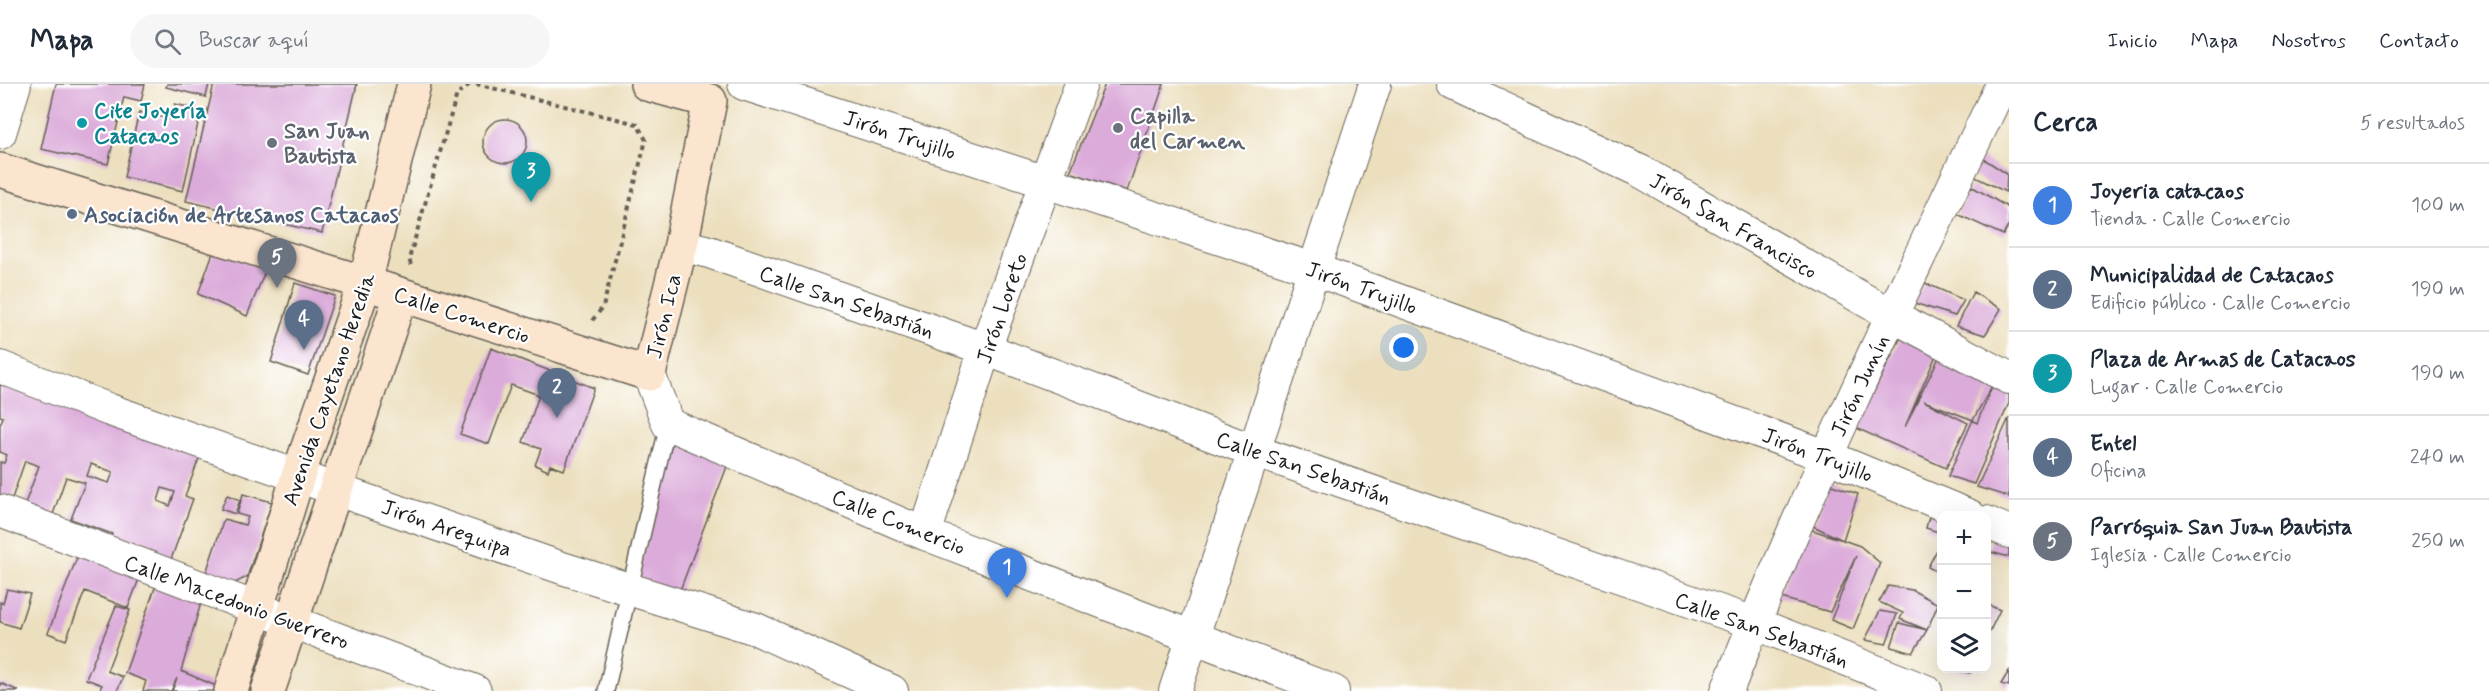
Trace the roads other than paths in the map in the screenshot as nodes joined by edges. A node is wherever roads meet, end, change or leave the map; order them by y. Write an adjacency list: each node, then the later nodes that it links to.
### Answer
1 (15, 84): 10 (street)
2 (414, 84): 16 (main road, Avenida Cayetano Heredia)
3 (647, 84): 9 (main road)
4 (744, 84): 12 (street, Jirón Trujillo)
5 (1081, 84): 12 (street, Jirón Loreto)
6 (1374, 84): 14 (street)
7 (1453, 84): 17 (street, Jirón San Francisco)
8 (2002, 84): 17 (street, Jirón Junín)
9 (718, 93): 13 (main road, Jirón Ica)
10 (0, 133)
11 (0, 170): 16 (main road, Calle Comercio)
12 (1046, 180): 14 (street, Jirón Trujillo); 18 (street, Jirón Loreto)
13 (681, 245): 18 (street, Calle San Sebastián); 20 (main road, Jirón Ica)
14 (1313, 268): 23 (street); 24 (street, Jirón Trujillo)
15 (407, 282): 16 (main road, Calle Comercio); 20 (main road, Calle Comercio); 26 (main road, Avenida Cayetano Heredia)
16 (365, 283): 25 (main road, Avenida Cayetano Heredia)
17 (1891, 315): 21 (street, Jirón San Francisco); 24 (street, Jirón Junín)
18 (986, 349): 23 (street, Calle San Sebastián); 31 (street, Jirón Loreto)
19 (0, 367): 25 (street, Jirón Arequipa)
20 (649, 374): 22 (street, Jirón Ica)
21 (2009, 378)
22 (668, 424): 31 (street, Calle Comercio); 32 (lane)
23 (1254, 451): 35 (street, Calle San Sebastián); 36 (street)
24 (1826, 456): 27 (street, Jirón Trujillo); 35 (street, Jirón Junín)
25 (298, 476): 26 (street, Jirón Arequipa); 33 (main road, Avenida Cayetano Heredia)
26 (337, 490): 32 (street, Jirón Arequipa); 34 (main road, Avenida Cayetano Heredia)
27 (1958, 511)
28 (0, 512): 33 (street, Calle Macedonio Guerrero)
29 (1991, 524): 30 (street)
30 (2009, 532)
31 (925, 534): 36 (street, Calle Comercio)
32 (630, 588): 40 (lane); 41 (street, Jirón Arequipa)
33 (255, 609): 34 (street, Calle Macedonio Guerrero); 37 (main road, Avenida Cayetano Heredia)
34 (293, 621): 38 (main road, Avenida Cayetano Heredia); 39 (street, Calle Macedonio Guerrero)
35 (1754, 623): 44 (street, Jirón Junín); 45 (street, Calle San Sebastián)
36 (1193, 636): 42 (street); 43 (street, Calle Comercio)
37 (231, 691)
38 (268, 691)
39 (475, 691)
40 (606, 691)
41 (892, 691)
42 (1175, 691)
43 (1333, 691)
44 (1727, 691)
45 (1926, 691)

